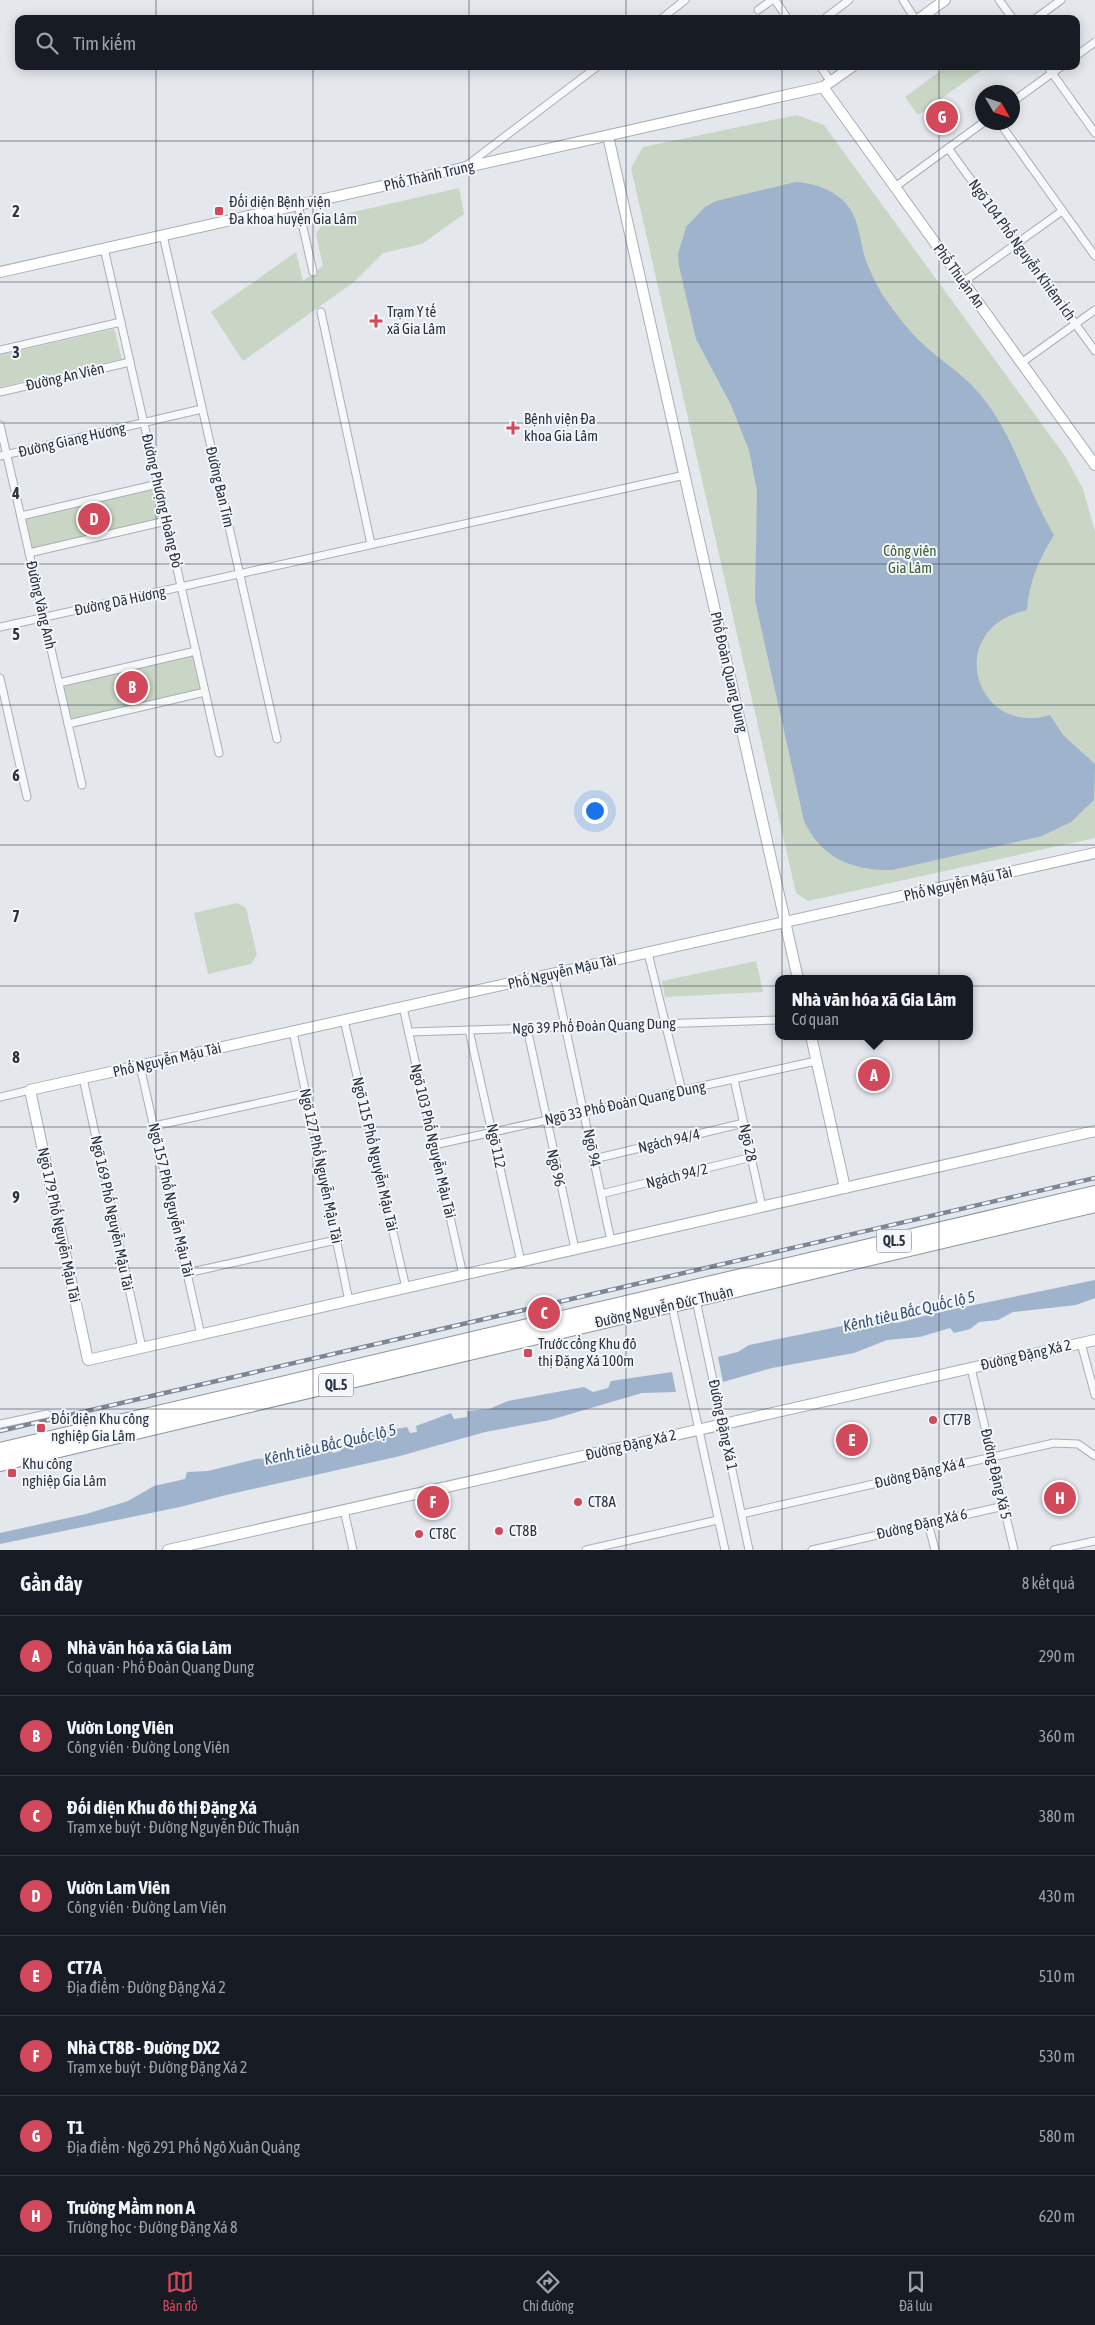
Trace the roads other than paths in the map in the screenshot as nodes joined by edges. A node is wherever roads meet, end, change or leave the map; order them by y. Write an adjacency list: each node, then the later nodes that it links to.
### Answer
1 (685, 0): 9 (street)
2 (774, 0): 8 (street); 10 (street)
3 (849, 0): 11 (street)
4 (903, 0): 12 (street)
5 (945, 0): 13 (street)
6 (999, 0): 14 (street)
7 (1060, 0): 15 (street)
8 (758, 10)
9 (665, 15)
10 (785, 15)
11 (829, 15)
12 (912, 15)
13 (924, 15)
14 (1010, 15)
15 (1039, 15)
16 (1095, 42): 17 (street)
17 (1080, 53)
18 (593, 70): 31 (street)
19 (821, 70): 24 (street)
20 (848, 70): 24 (street, Phố Thành Trung)
21 (1050, 70): 23 (street)
22 (1056, 70): 23 (street)
23 (1052, 73): 25 (street); 28 (street)
24 (827, 85): 29 (street, Phố Thành Trung); 32 (street, Phố Thuận An)
25 (1020, 96)
26 (975, 128): 30 (street)
27 (1005, 130): 34 (street)
28 (1095, 132)
29 (608, 136): 31 (street, Phố Thành Trung); 56 (street, Phố Đoàn Quang Dung)
30 (948, 148): 32 (street); 36 (street, Ngõ 104 Phố Nguyễn Khiêm Ích)
31 (463, 168): 33 (street, Phố Thành Trung)
32 (895, 187): 41 (street, Phố Thuận An)
33 (298, 205): 35 (street, Phố Thành Trung); 40 (street)
34 (1062, 211): 36 (street); 38 (street)
35 (163, 235): 37 (street, Phố Thành Trung); 51 (street, Đường Ban Tím)
36 (1017, 244): 41 (street); 45 (street, Ngõ 104 Phố Nguyễn Khiêm Ích)
37 (104, 248): 39 (street, Phố Thành Trung); 44 (street, Đường Phượng Hoàng Đỏ)
38 (1095, 256)
39 (0, 272)
40 (313, 272)
41 (963, 282): 49 (street, Phố Thuận An)
42 (1095, 310): 45 (street)
43 (321, 312): 60 (street)
44 (121, 322): 46 (street); 48 (street, Đường Phượng Hoàng Đỏ)
45 (1075, 324): 47 (street, Ngõ 104 Phố Nguyễn Khiêm Ích); 49 (street)
46 (0, 350)
47 (1095, 352)
48 (130, 362): 50 (street, Đường An Viên); 52 (street, Đường Phượng Hoàng Đỏ)
49 (1021, 363): 55 (street, Phố Thuận An)
50 (0, 392)
51 (202, 410): 52 (street, Đường Giang Hương); 62 (street, Đường Ban Tím)
52 (144, 423): 54 (street, Đường Giang Hương); 57 (street, Đường Phượng Hoàng Đỏ)
53 (0, 425): 54 (street, Đường Vàng Anh)
54 (3, 455): 58 (street, Đường Vàng Anh)
55 (1095, 465)
56 (685, 475): 60 (street, Đường Dã Hương); 76 (street, Phố Đoàn Quang Dung)
57 (158, 484): 58 (street); 59 (street, Đường Phượng Hoàng Đỏ)
58 (21, 516): 61 (street, Đường Vàng Anh)
59 (166, 521): 61 (street); 63 (street, Đường Phượng Hoàng Đỏ)
60 (372, 544): 62 (street, Đường Dã Hương)
61 (29, 553): 64 (street, Đường Vàng Anh)
62 (240, 575): 63 (street, Đường Dã Hương); 71 (street, Đường Ban Tím)
63 (181, 588): 64 (street, Đường Dã Hương); 66 (street, Đường Phượng Hoàng Đỏ)
64 (44, 617): 65 (street, Đường Dã Hương); 68 (street, Đường Vàng Anh)
65 (0, 627)
66 (196, 651): 68 (street); 69 (street, Đường Phượng Hoàng Đỏ)
67 (0, 678): 74 (street)
68 (59, 683): 70 (street, Đường Vàng Anh)
69 (205, 692): 70 (street); 72 (street, Đường Phượng Hoàng Đỏ)
70 (68, 724): 73 (street, Đường Vàng Anh)
71 (277, 739)
72 (219, 753)
73 (82, 785)
74 (27, 797)
75 (1095, 853): 76 (street, Phố Nguyễn Mậu Tài)
76 (785, 922): 77 (street, Phố Nguyễn Mậu Tài); 79 (street, Phố Đoàn Quang Dung)
77 (648, 953): 78 (street, Phố Nguyễn Mậu Tài); 83 (street)
78 (554, 974): 80 (street, Phố Nguyễn Mậu Tài); 84 (street, Ngõ 94)
79 (797, 975)
80 (404, 1007): 81 (street, Phố Nguyễn Mậu Tài); 88 (street, Ngõ 103 Phố Nguyễn Mậu Tài)
81 (344, 1020): 87 (street, Phố Nguyễn Mậu Tài); 118 (street, Ngõ 115 Phố Nguyễn Mậu Tài)
82 (775, 1020): 83 (street, Ngõ 39 Phố Đoàn Quang Dung)
83 (666, 1023): 84 (street, Ngõ 39 Phố Đoàn Quang Dung); 95 (street)
84 (566, 1027): 85 (street, Ngõ 39 Phố Đoàn Quang Dung); 98 (street, Ngõ 94)
85 (527, 1028): 86 (street, Ngõ 39 Phố Đoàn Quang Dung); 99 (street, Ngõ 96)
86 (469, 1030): 88 (street, Ngõ 39 Phố Đoàn Quang Dung); 103 (street, Ngõ 112)
87 (292, 1032): 91 (street, Phố Nguyễn Mậu Tài); 96 (street, Ngõ 127 Phố Nguyễn Mậu Tài)
88 (409, 1032): 104 (street, Ngõ 103 Phố Nguyễn Mậu Tài)
89 (812, 1040): 90 (street)
90 (816, 1061): 93 (street, Ngõ 33 Phố Đoàn Quang Dung); 107 (street)
91 (140, 1066): 92 (street, Phố Nguyễn Mậu Tài); 101 (street, Ngõ 157 Phố Nguyễn Mậu Tài)
92 (83, 1078): 94 (street, Phố Nguyễn Mậu Tài); 125 (street, Ngõ 169 Phố Nguyễn Mậu Tài)
93 (734, 1079): 95 (street, Ngõ 33 Phố Đoàn Quang Dung); 100 (street, Ngõ 28)
94 (30, 1090): 97 (street); 125 (street, Ngõ 179 Phố Nguyễn Mậu Tài)
95 (682, 1091): 98 (street, Ngõ 33 Phố Đoàn Quang Dung)
96 (305, 1093): 101 (street); 112 (street, Ngõ 127 Phố Nguyễn Mậu Tài)
97 (0, 1097)
98 (584, 1112): 99 (street, Ngõ 33 Phố Đoàn Quang Dung); 106 (street, Ngõ 94)
99 (546, 1121): 103 (street, Ngõ 33 Phố Đoàn Quang Dung); 114 (street, Ngõ 96)
100 (744, 1123): 105 (street, Ngõ 28); 106 (street, Ngách 94/4)
101 (154, 1126): 116 (street, Ngõ 157 Phố Nguyễn Mậu Tài)
102 (1095, 1131): 107 (street)
103 (493, 1132): 104 (street, Ngõ 33 Phố Đoàn Quang Dung); 115 (street, Ngõ 112)
104 (434, 1145): 117 (street, Ngõ 103 Phố Nguyễn Mậu Tài)
105 (752, 1157): 108 (street, Ngách 94/2); 111 (street, Ngõ 28)
106 (594, 1159): 108 (street, Ngõ 94)
107 (845, 1188): 111 (street)
108 (602, 1194): 113 (street, Ngõ 94)
109 (1095, 1194): 119 (highway, Đường Nguyễn Đức Thuận / QL.5)
110 (1095, 1205): 119 (highway, Đường Nguyễn Đức Thuận / QL.5)
111 (762, 1207): 113 (street)
112 (336, 1240): 116 (street); 121 (street, Ngõ 127 Phố Nguyễn Mậu Tài)
113 (611, 1241): 114 (street)
114 (575, 1249): 115 (street)
115 (521, 1262): 117 (street)
116 (187, 1273): 122 (street, Ngõ 157 Phố Nguyễn Mậu Tài)
117 (463, 1275): 118 (street)
118 (406, 1288): 121 (street)
119 (695, 1294): 120 (highway, Đường Nguyễn Đức Thuận / QL.5); 130 (street, Đường Đặng Xá 1)
120 (670, 1300): 131 (street, Đường Đặng Xá 1); 132 (highway, Đường Nguyễn Đức Thuận / QL.5); 135 (highway, Đường Nguyễn Đức Thuận / QL.5)
121 (349, 1301): 122 (street)
122 (201, 1335): 125 (street)
123 (1095, 1340): 124 (street, Đường Đặng Xá 2)
124 (1081, 1343): 126 (street, Đường Đặng Xá 2); 127 (street)
125 (142, 1348)
126 (971, 1368): 130 (street, Đường Đặng Xá 2); 134 (street, Đường Đặng Xá 5)
127 (1095, 1394)
128 (48, 1414): 129 (street)
129 (0, 1424)
130 (723, 1424): 131 (street, Đường Đặng Xá 2); 138 (street, Đường Đặng Xá 1)
131 (699, 1430): 137 (street, Đường Đặng Xá 2); 139 (street, Đường Đặng Xá 1)
132 (0, 1450)
133 (1095, 1456): 134 (street, Đường Đặng Xá 4)
134 (992, 1457): 136 (street, Đường Đặng Xá 5); 138 (street, Đường Đặng Xá 4)
135 (0, 1464)
136 (1004, 1506): 140 (street, Đường Đặng Xá 6); 149 (street, Đường Đặng Xá 5)
137 (344, 1510): 142 (street, Đường Đặng Xá 2); 143 (street)
138 (742, 1514): 146 (street, Đường Đặng Xá 1)
139 (718, 1520): 144 (street); 145 (street, Đường Đặng Xá 1)
140 (928, 1523): 147 (street, Đường Đặng Xá 6); 148 (street)
141 (1095, 1541): 150 (street)
142 (168, 1550)
143 (353, 1550)
144 (586, 1550)
145 (725, 1550)
146 (749, 1550)
147 (812, 1550)
148 (935, 1550)
149 (1014, 1550)
150 (1054, 1550)

